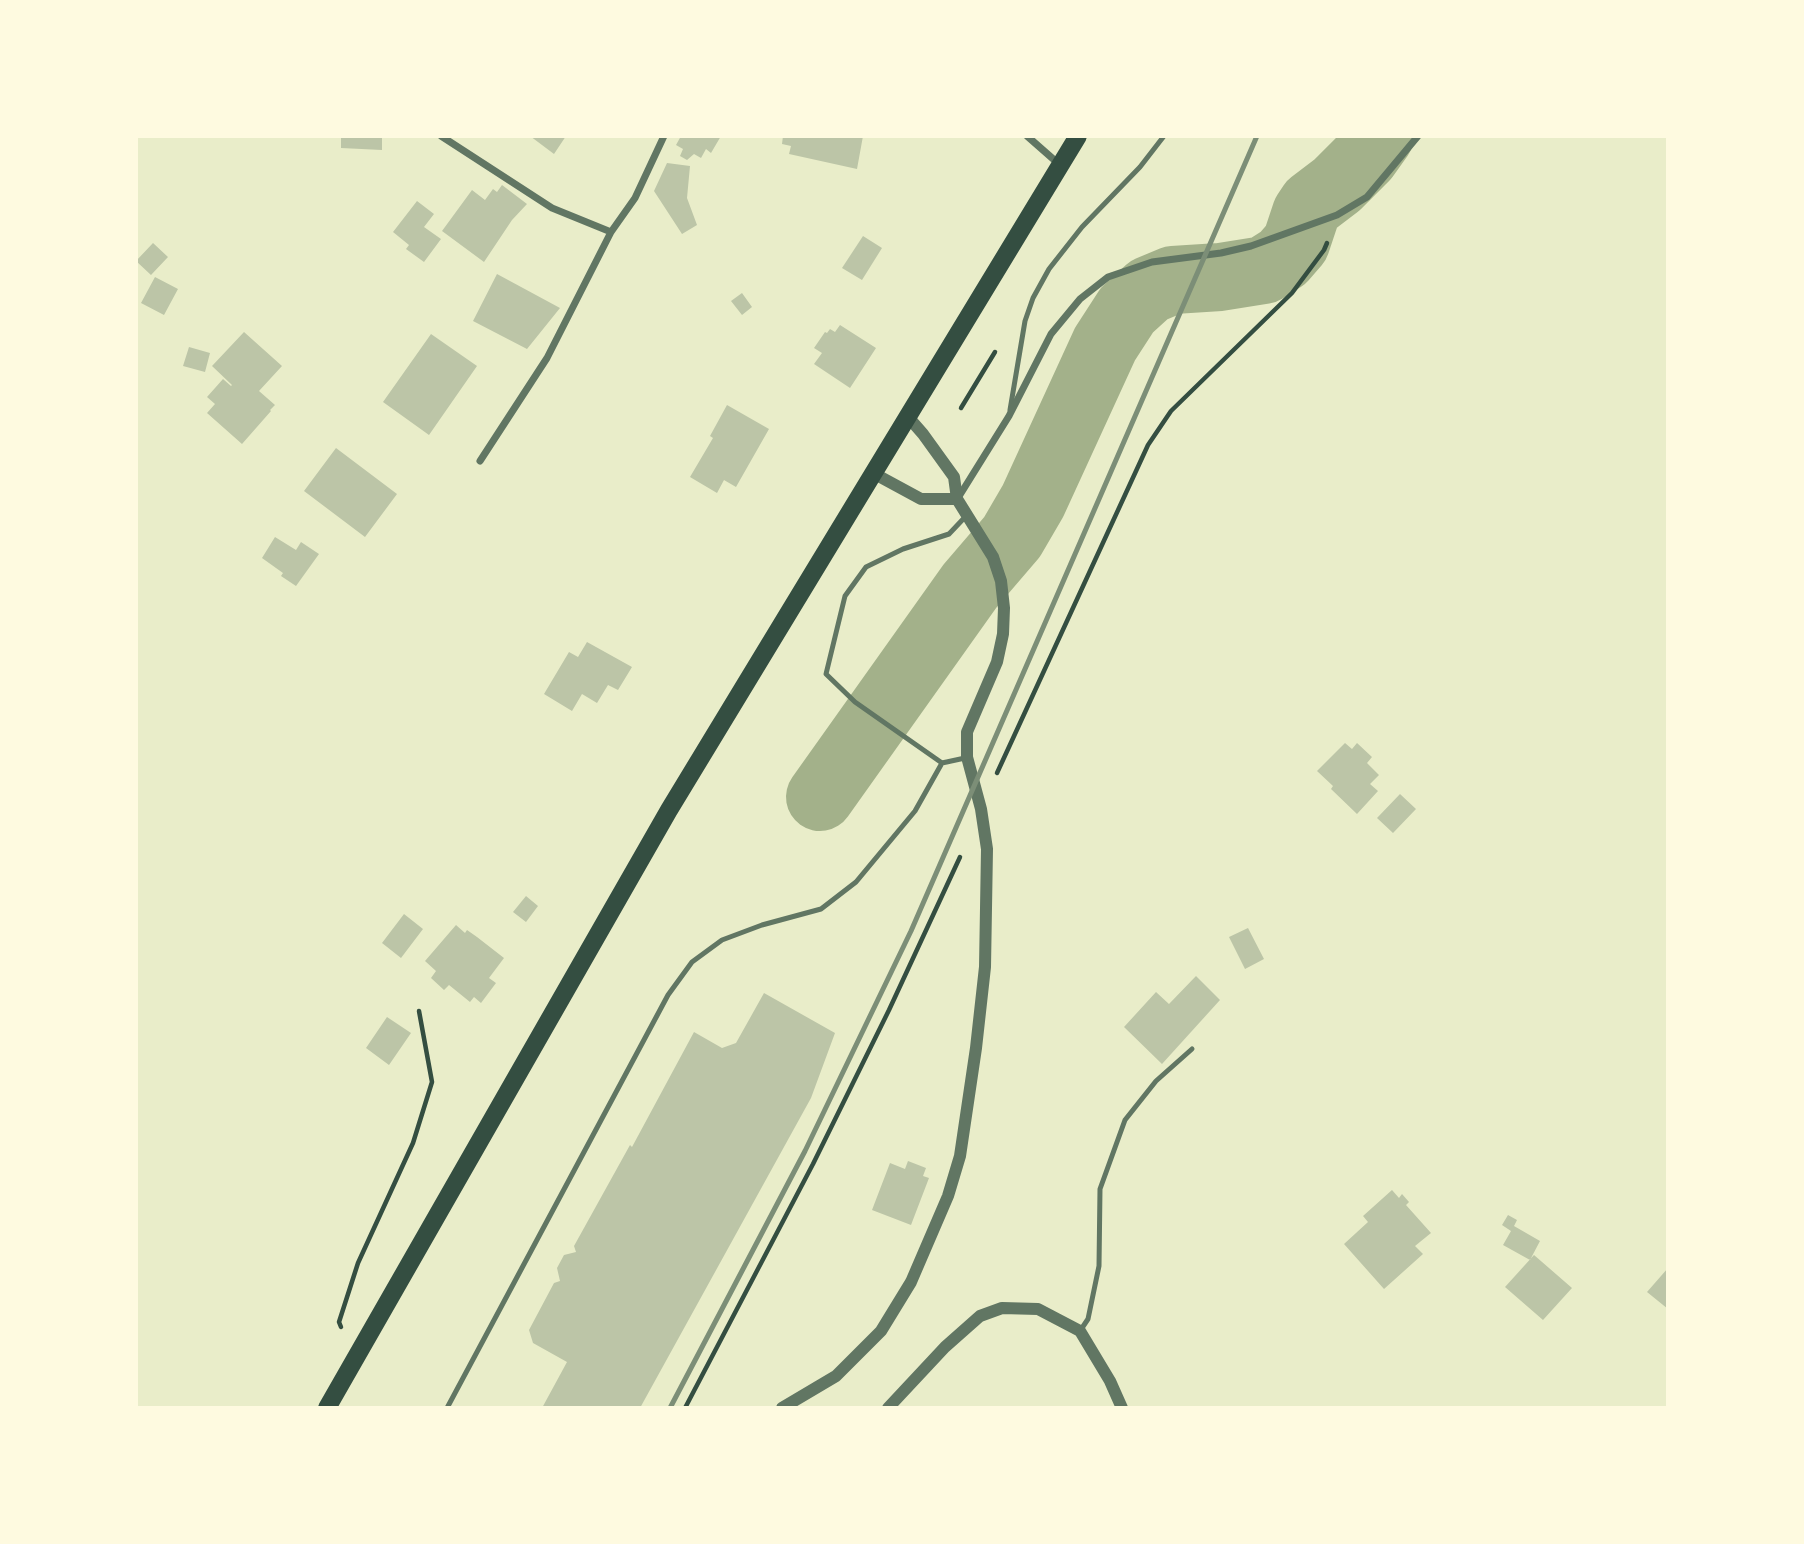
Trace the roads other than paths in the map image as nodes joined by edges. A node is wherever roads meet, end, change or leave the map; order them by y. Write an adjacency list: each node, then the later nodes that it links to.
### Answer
1 (440, 136): 8 (street)
2 (664, 136): 8 (street)
3 (1027, 136): 7 (street)
4 (1078, 136): 7 (main road)
5 (1164, 136): 9 (lane)
6 (1418, 136): 9 (street)
7 (1060, 166): 10 (main road)
8 (611, 232): 11 (street)
9 (1009, 416): 13 (street)
10 (909, 418): 12 (main road); 13 (street)
11 (480, 461)
12 (873, 473): 13 (street); 19 (main road)
13 (957, 499): 14 (street)
14 (967, 515): 15 (street); 16 (lane)
15 (967, 757): 16 (lane); 21 (street)
16 (942, 763): 20 (lane)
17 (1192, 1049): 18 (lane)
18 (1080, 1331): 22 (street); 23 (street)
19 (327, 1408)
20 (447, 1408)
21 (782, 1408)
22 (888, 1408)
23 (1122, 1408)

